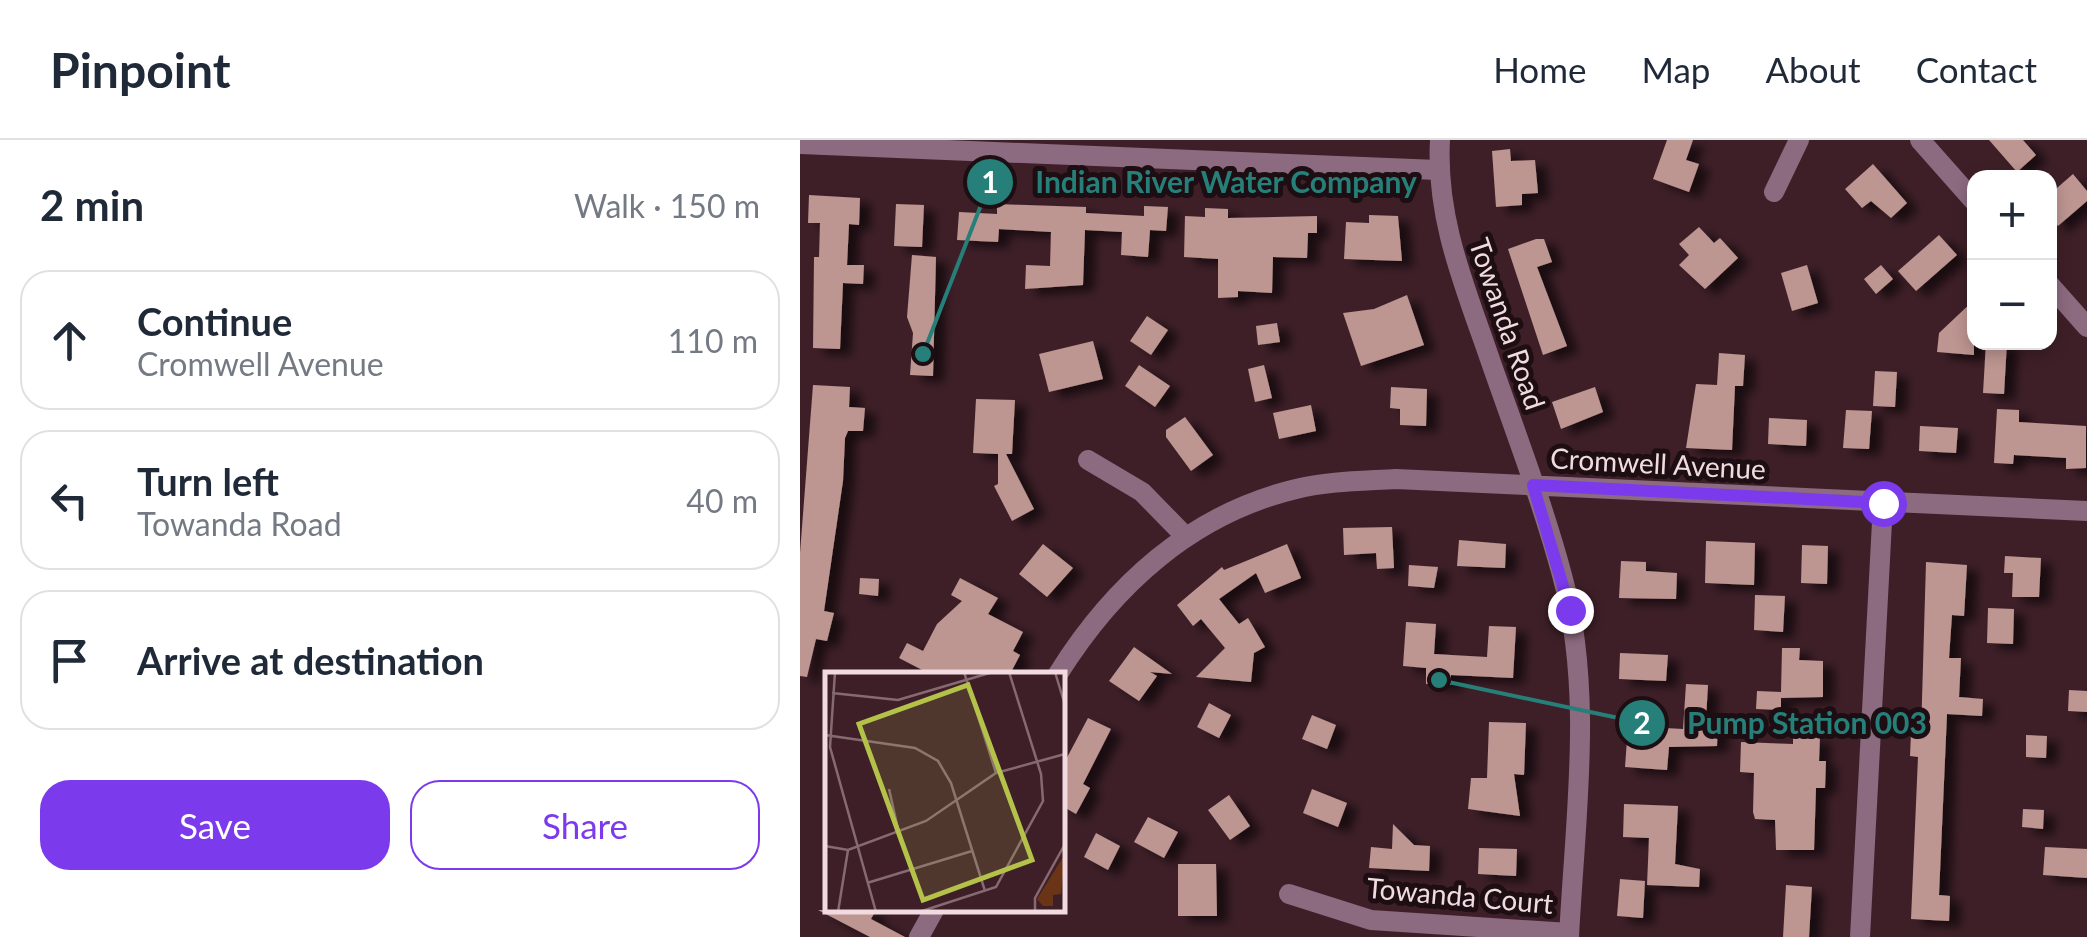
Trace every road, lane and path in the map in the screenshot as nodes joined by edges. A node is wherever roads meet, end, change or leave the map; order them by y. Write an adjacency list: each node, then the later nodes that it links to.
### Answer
1 (1440, 140): 5 (street, Towanda Road)
2 (1799, 140): 6 (street)
3 (1920, 140): 7 (street)
4 (800, 144): 5 (street)
5 (1438, 170): 11 (street, Towanda Road)
6 (1774, 192)
7 (1967, 193)
8 (2057, 293): 9 (street)
9 (2087, 328)
10 (1088, 460): 14 (street)
11 (1533, 485): 12 (street, Cromwell Avenue); 14 (street, Cromwell Avenue); 18 (street, Towanda Road)
12 (1883, 503): 13 (street, Cromwell Avenue); 20 (street)
13 (2087, 511)
14 (1186, 537): 15 (street, Cromwell Avenue)
15 (1059, 672)
16 (1288, 894): 18 (street, Towanda Court)
17 (933, 912): 19 (street)
18 (1569, 935)
19 (919, 937)
20 (1860, 937)

